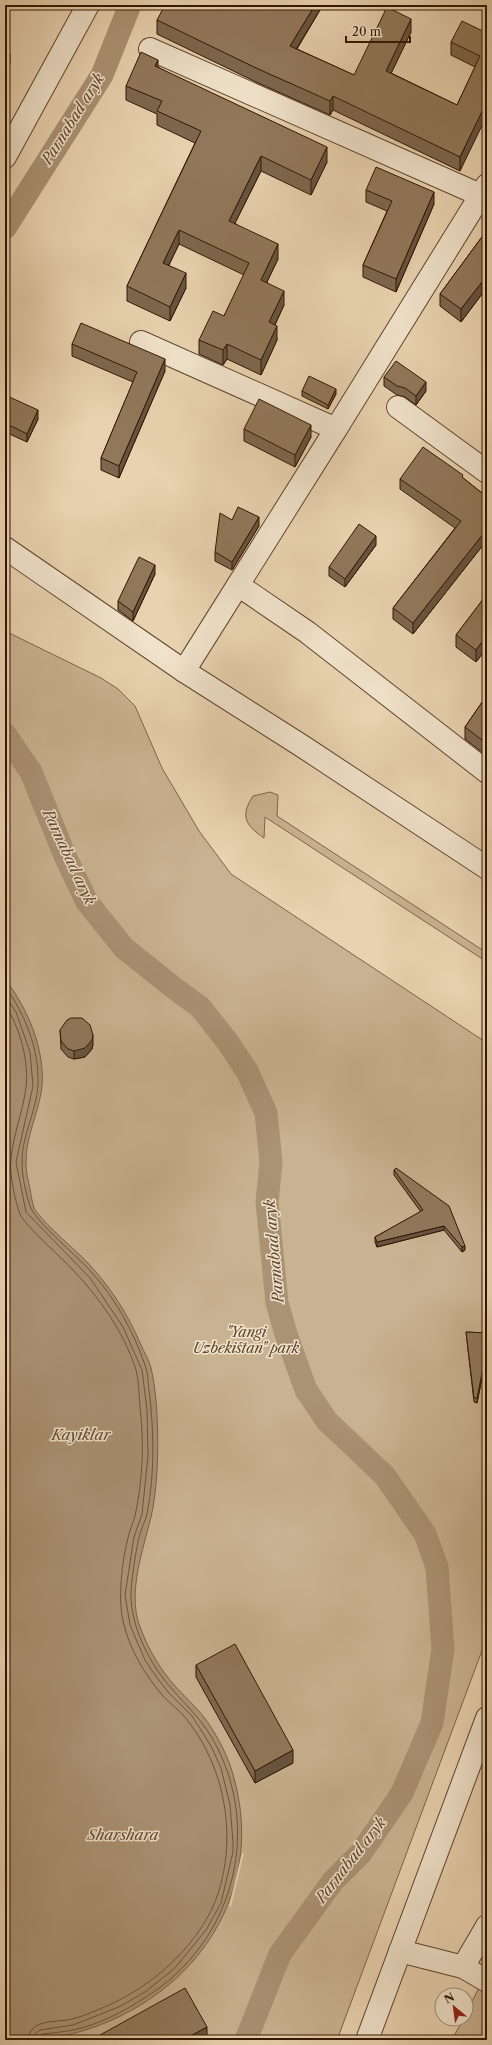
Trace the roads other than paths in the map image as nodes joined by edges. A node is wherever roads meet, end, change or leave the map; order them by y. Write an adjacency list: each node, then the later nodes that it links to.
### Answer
1 (88, 5): 3 (street)
2 (150, 49): 4 (street)
3 (5, 158)
4 (485, 192): 7 (street)
5 (141, 342): 7 (street)
6 (398, 407): 8 (street)
7 (336, 429): 10 (street)
8 (487, 472)
9 (5, 548): 11 (street)
10 (238, 585): 11 (street); 12 (street)
11 (184, 671): 13 (street)
12 (487, 772)
13 (487, 868)
14 (487, 1718): 16 (street)
15 (487, 1926): 17 (street)
16 (400, 1951): 17 (street); 19 (street)
17 (463, 1967): 18 (street)
18 (487, 1982)
19 (367, 2040)

